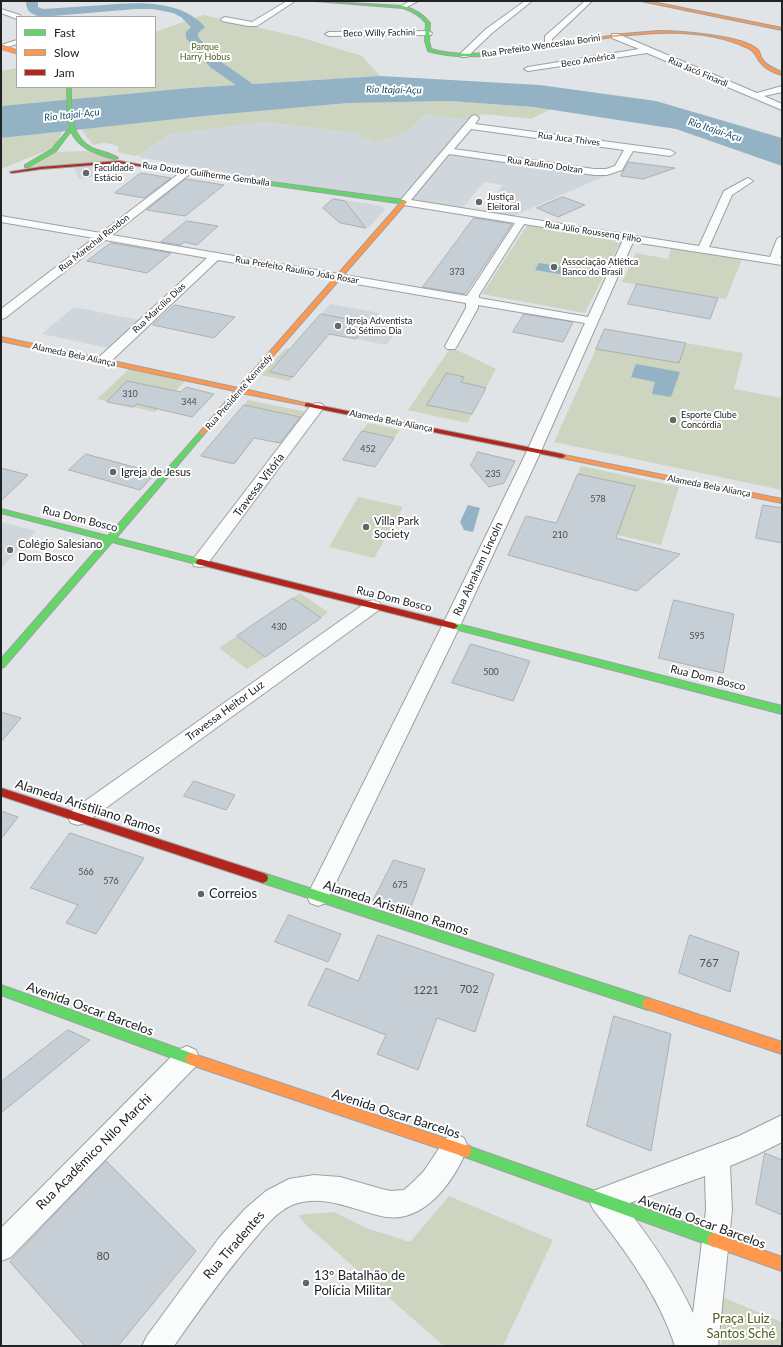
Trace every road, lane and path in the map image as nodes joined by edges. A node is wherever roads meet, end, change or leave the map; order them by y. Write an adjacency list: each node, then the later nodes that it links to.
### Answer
1 (292, 1): 10 (street)
2 (317, 1): 7 (main road, Rua Prefeito Wenceslau Borini)
3 (415, 1): 7 (street)
4 (529, 1): 21 (street)
5 (589, 1): 17 (street)
6 (643, 1): 11 (main road)
7 (403, 7): 14 (main road, Rua Prefeito Wenceslau Borini)
8 (1, 11): 9 (street)
9 (16, 17)
10 (225, 19)
11 (782, 29)
12 (329, 34): 14 (street, Beco Willy Fachini)
13 (615, 36): 17 (main road, Rua Prefeito Wenceslau Borini); 19 (street, Rua Jacó Finardi); 23 (main road, Rua Prefeito Wenceslau Borini)
14 (427, 37): 16 (street); 21 (main road, Rua Prefeito Wenceslau Borini)
15 (16, 42): 18 (street)
16 (397, 42)
17 (554, 45): 21 (main road, Rua Prefeito Wenceslau Borini)
18 (1, 47): 20 (main road, bridge)
19 (649, 50): 22 (street, Beco América); 26 (street, Rua Jacó Finardi)
20 (16, 52)
21 (464, 55)
22 (528, 69)
23 (782, 74)
24 (69, 88): 30 (main road)
25 (782, 89): 26 (street)
26 (756, 96): 27 (street, Rua Jacó Finardi)
27 (782, 107)
28 (475, 118): 29 (street, Rua Presidente Kennedy)
29 (469, 126): 31 (street, Rua Juca Thives); 32 (street, Rua Presidente Kennedy)
30 (71, 128): 34 (main road); 35 (main road)
31 (630, 147): 32 (street, Rua Raulino Dolzan); 33 (street, Rua Juca Thives)
32 (447, 152): 40 (street, Rua Presidente Kennedy)
33 (670, 153)
34 (137, 164): 35 (main road, Rua Doutor Guilherme Gemballa); 36 (main road, Rua Doutor Guilherme Gemballa)
35 (12, 172): 37 (main road)
36 (188, 172): 39 (main road, Rua Doutor Guilherme Gemballa); 44 (street, Rua Marechal Rondon)
37 (1, 176)
38 (748, 181): 47 (street)
39 (375, 198): 40 (main road, Rua Doutor Guilherme Gemballa); 41 (main road, Rua Doutor Guilherme Gemballa)
40 (404, 202): 41 (main road, Rua Presidente Kennedy); 43 (street, Rua Júlio Roussenq Filho)
41 (394, 213): 50 (main road, Rua Presidente Kennedy)
42 (1, 219): 44 (street, Rua Prefeito Raulino João Rosar)
43 (521, 221): 45 (street, Rua Júlio Roussenq Filho); 51 (street)
44 (101, 237): 48 (street, Rua Prefeito Raulino João Rosar); 52 (street, Rua Marechal Rondon)
45 (629, 238): 47 (street, Rua Júlio Roussenq Filho); 53 (street, Rua Abraham Lincoln)
46 (782, 238): 49 (street)
47 (703, 249): 49 (street, Rua Júlio Roussenq Filho)
48 (216, 256): 50 (street, Rua Prefeito Raulino João Rosar); 56 (street, Rua Marcílio Dias)
49 (778, 261)
50 (337, 277): 51 (street, Rua Prefeito Raulino João Rosar); 57 (main road, Rua Presidente Kennedy)
51 (473, 301): 53 (street, Rua Prefeito Raulino João Rosar); 55 (street)
52 (1, 315)
53 (592, 321): 59 (street, Rua Abraham Lincoln)
54 (1, 339): 56 (main road, Alameda Bela Aliança)
55 (451, 346)
56 (103, 360): 57 (main road, Alameda Bela Aliança)
57 (240, 391): 58 (main road, Alameda Bela Aliança); 62 (main road, Rua Presidente Kennedy)
58 (317, 407): 59 (main road, Alameda Bela Aliança); 63 (street, Travessa Vitória)
59 (534, 451): 60 (main road, Alameda Bela Aliança); 65 (street, Rua Abraham Lincoln)
60 (782, 501)
61 (1, 511): 62 (main road, Rua Dom Bosco)
62 (110, 539): 63 (main road, Rua Dom Bosco); 66 (main road, Rua Presidente Kennedy)
63 (200, 562): 64 (main road, Rua Dom Bosco)
64 (373, 606): 65 (main road, Rua Dom Bosco); 69 (street, Travessa Heitor Luz)
65 (451, 626): 67 (main road, Rua Dom Bosco); 70 (street, Rua Abraham Lincoln)
66 (1, 665)
67 (782, 710)
68 (1, 792): 69 (main road, Alameda Aristiliano Ramos)
69 (78, 817): 70 (main road, Alameda Aristiliano Ramos)
70 (318, 896): 72 (main road, Alameda Aristiliano Ramos)
71 (1, 990): 73 (main road, Avenida Oscar Barcelos)
72 (782, 1048)
73 (187, 1058): 75 (main road, Avenida Oscar Barcelos); 79 (street, Rua Acadêmico Nilo Marchi)
74 (782, 1128): 76 (street)
75 (455, 1147): 77 (main road, Avenida Oscar Barcelos); 81 (street, Rua Tiradentes)
76 (717, 1158): 77 (street); 78 (street)
77 (602, 1200): 78 (main road, Avenida Oscar Barcelos); 82 (street)
78 (715, 1239): 80 (main road, Avenida Oscar Barcelos); 83 (street)
79 (1, 1247)
80 (782, 1264)
81 (157, 1346)
82 (690, 1346)
83 (703, 1346)

